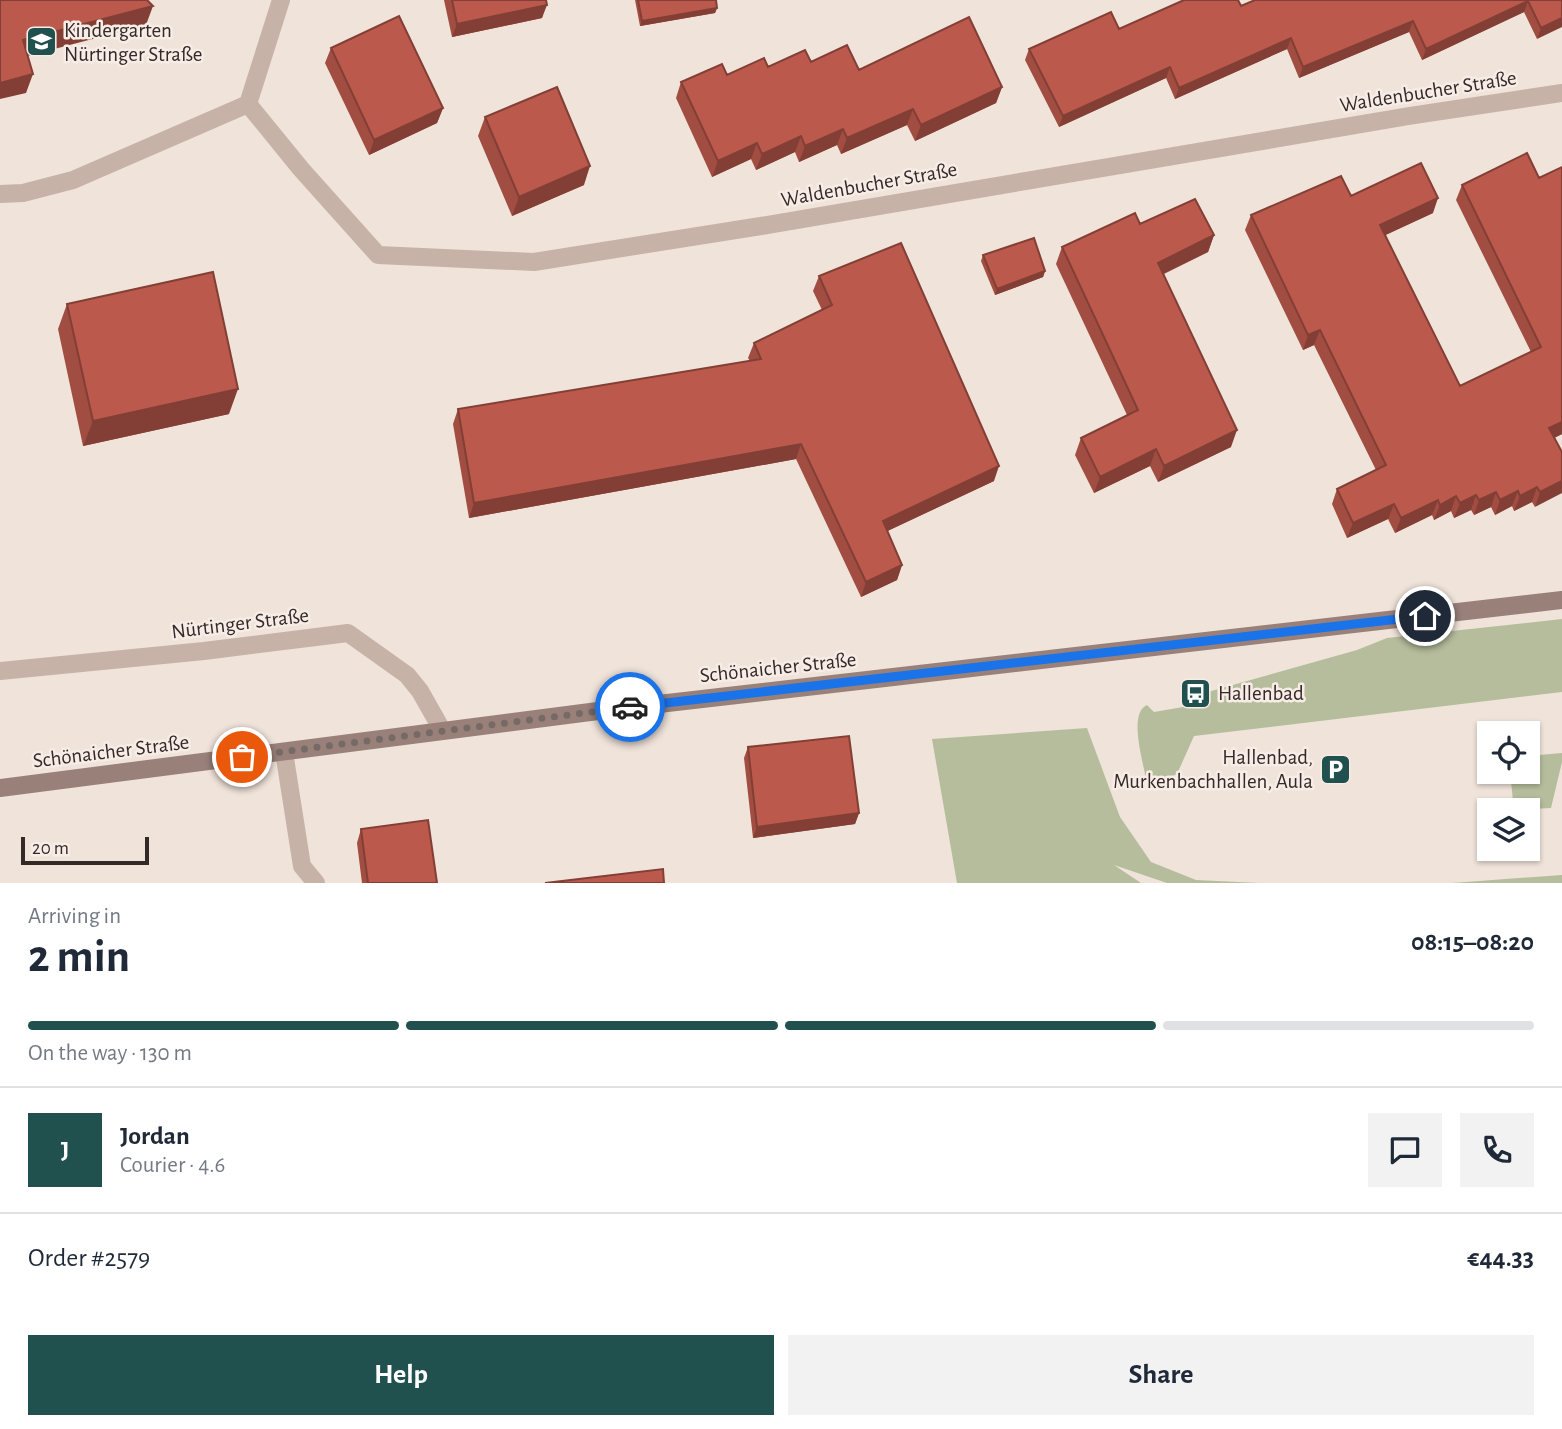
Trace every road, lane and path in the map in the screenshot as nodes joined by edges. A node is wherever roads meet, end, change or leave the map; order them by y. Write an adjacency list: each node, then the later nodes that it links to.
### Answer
1 (281, 0): 3 (street)
2 (1562, 93): 3 (street, Waldenbucher Straße)
3 (248, 104): 4 (street)
4 (0, 194)
5 (1562, 600): 7 (main road, Schönaicher Straße)
6 (0, 671): 7 (street, Nürtinger Straße)
7 (442, 730): 8 (main road, Schönaicher Straße)
8 (284, 752): 9 (main road, Schönaicher Straße); 10 (street)
9 (0, 788)
10 (316, 883)

